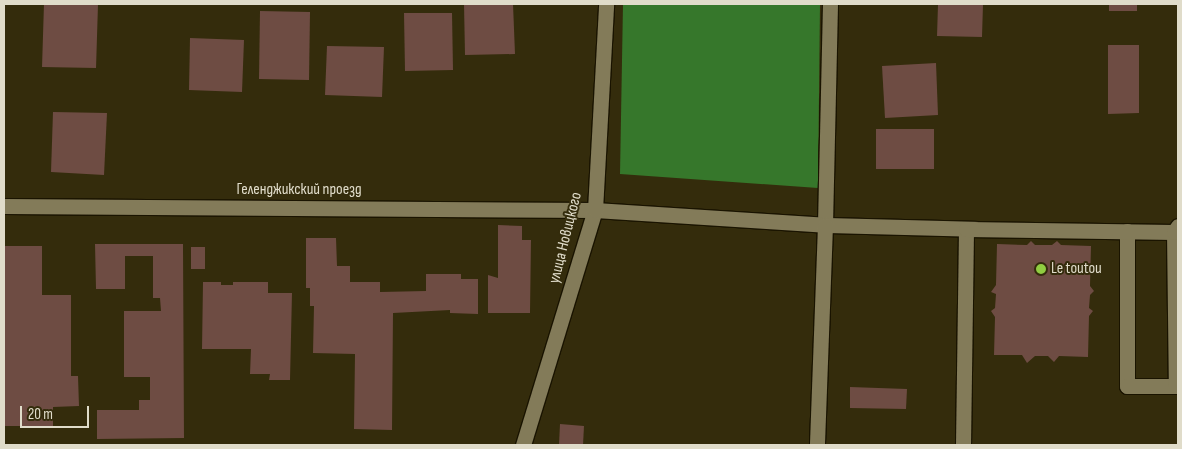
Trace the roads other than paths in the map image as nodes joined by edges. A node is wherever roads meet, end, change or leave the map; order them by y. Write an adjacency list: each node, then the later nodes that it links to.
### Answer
1 (606, 4): 4 (street, улица Новицкого)
2 (830, 4): 5 (street)
3 (4, 206): 4 (street, Геленджикский проезд)
4 (595, 210): 5 (street, Геленджикский проезд); 10 (street, улица Новицкого)
5 (824, 225): 6 (street, Геленджикский проезд); 11 (street)
6 (974, 229): 8 (street, Геленджикский проезд); 12 (street)
7 (1176, 229): 8 (street, Геленджикский проезд); 9 (street)
8 (1127, 231): 9 (street)
9 (1177, 386)
10 (524, 445)
11 (817, 445)
12 (963, 445)

